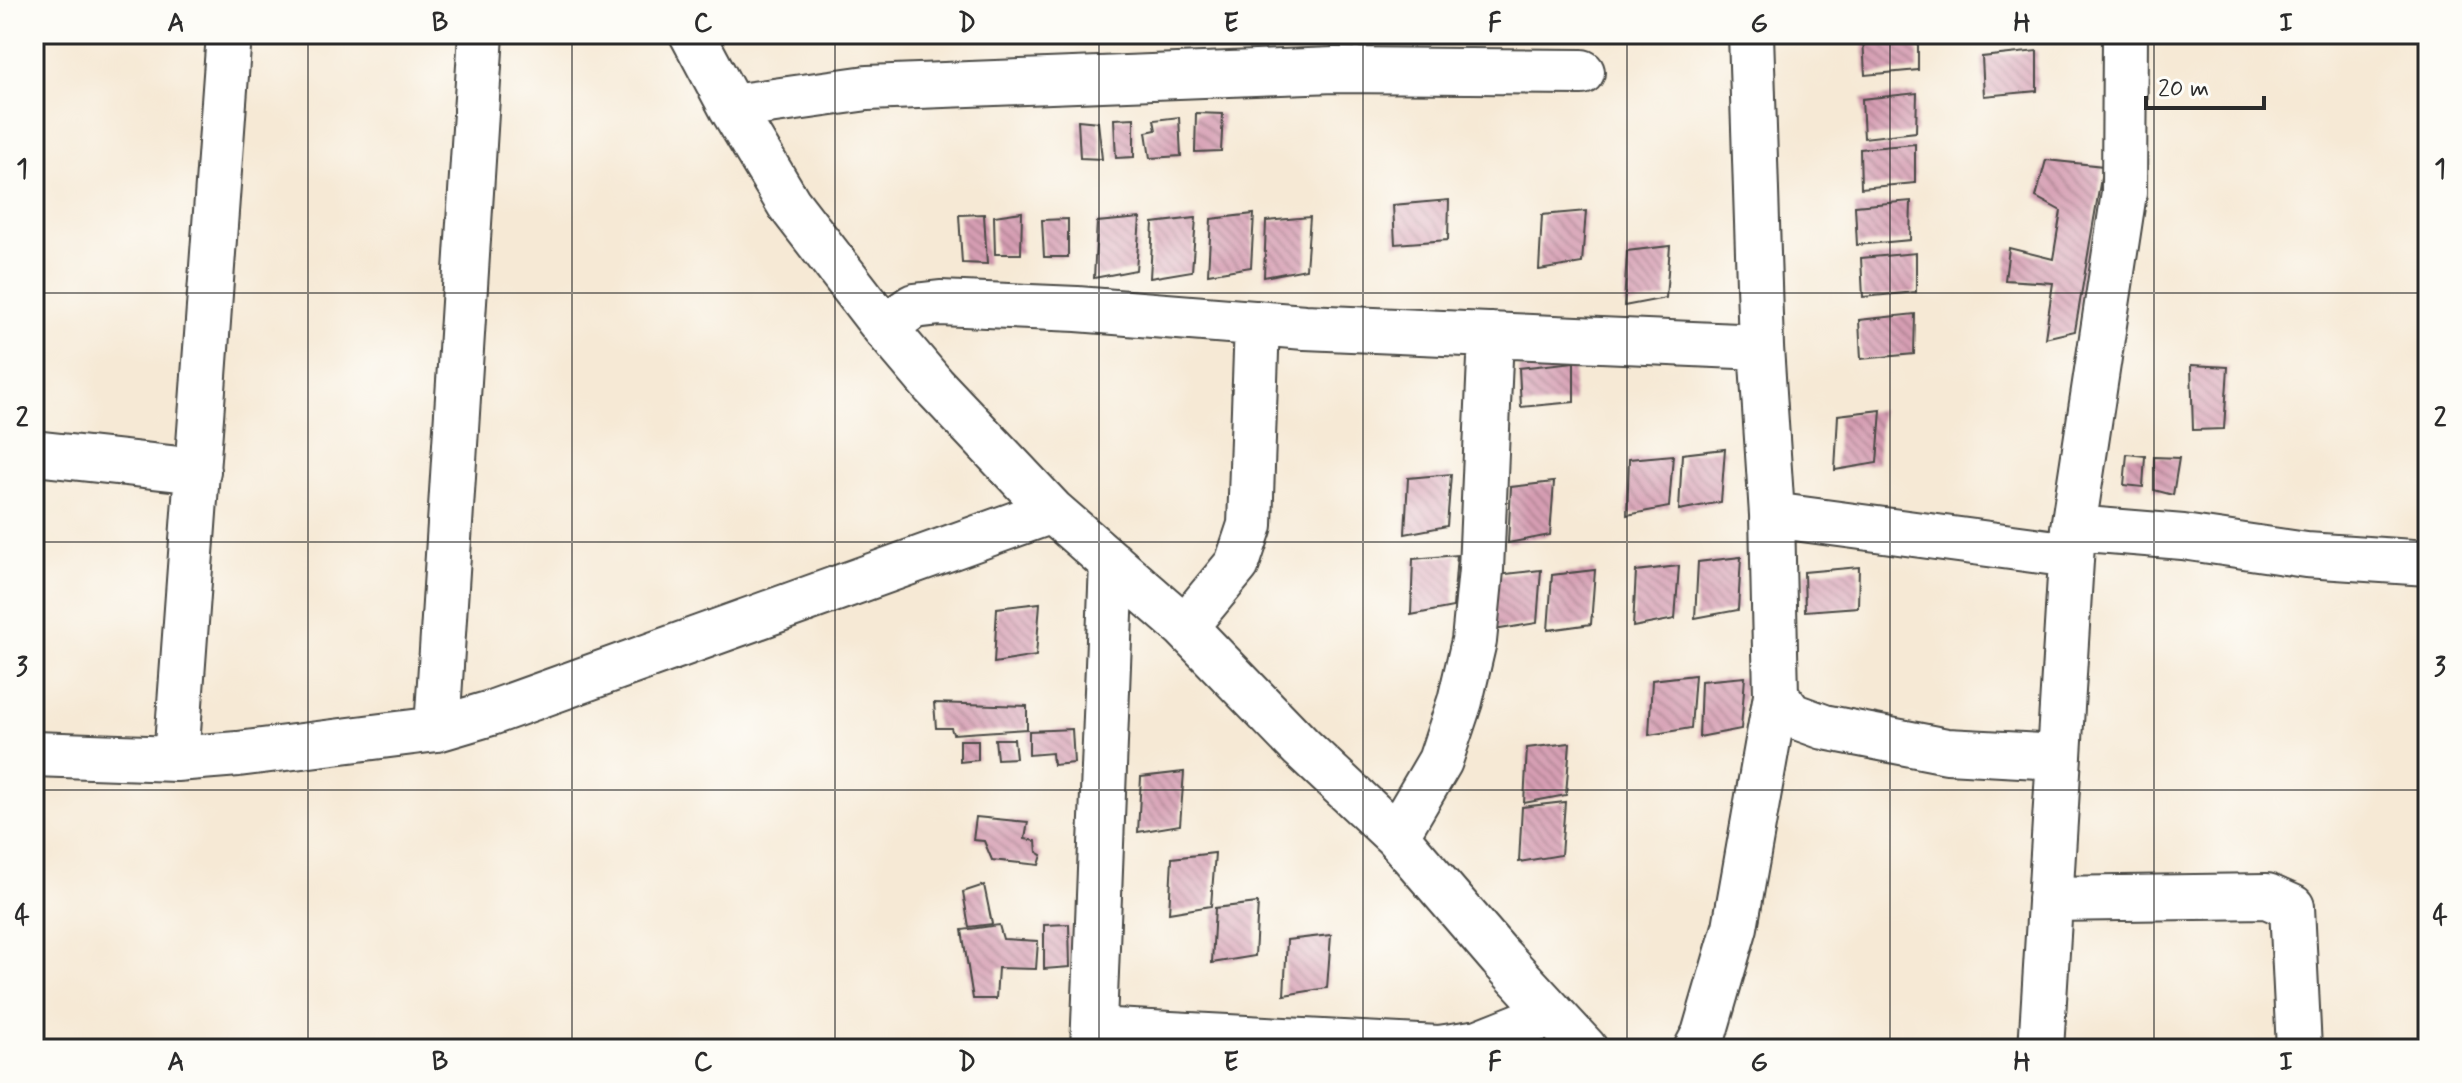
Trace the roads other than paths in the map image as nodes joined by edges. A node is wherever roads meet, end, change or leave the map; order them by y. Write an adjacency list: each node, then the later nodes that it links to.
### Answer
1 (229, 34): 13 (street)
2 (481, 34): 21 (street)
3 (692, 34): 7 (street)
4 (1751, 34): 11 (street)
5 (2125, 34): 16 (street)
6 (1582, 72): 7 (street)
7 (731, 107): 9 (street)
8 (1257, 323): 9 (street); 10 (street); 19 (street)
9 (884, 327): 14 (street)
10 (1491, 335): 11 (street); 25 (street)
11 (1761, 347): 15 (street)
12 (34, 453): 13 (street)
13 (198, 471): 24 (street)
14 (1052, 511): 17 (street); 21 (street)
15 (1772, 515): 16 (street); 20 (street)
16 (2072, 542): 18 (street); 23 (street)
17 (1112, 563): 19 (street); 28 (street)
18 (2428, 563)
19 (1185, 627): 25 (street)
20 (1776, 695): 23 (street); 30 (street)
21 (437, 729): 24 (street)
22 (34, 754): 24 (street)
23 (2059, 757): 26 (street)
24 (176, 759)
25 (1396, 836): 27 (street)
26 (2050, 899): 31 (street); 32 (street)
27 (1552, 1013): 28 (street); 29 (street)
28 (1094, 1039)
29 (1585, 1049)
30 (1696, 1049)
31 (2041, 1049)
32 (2299, 1049)

